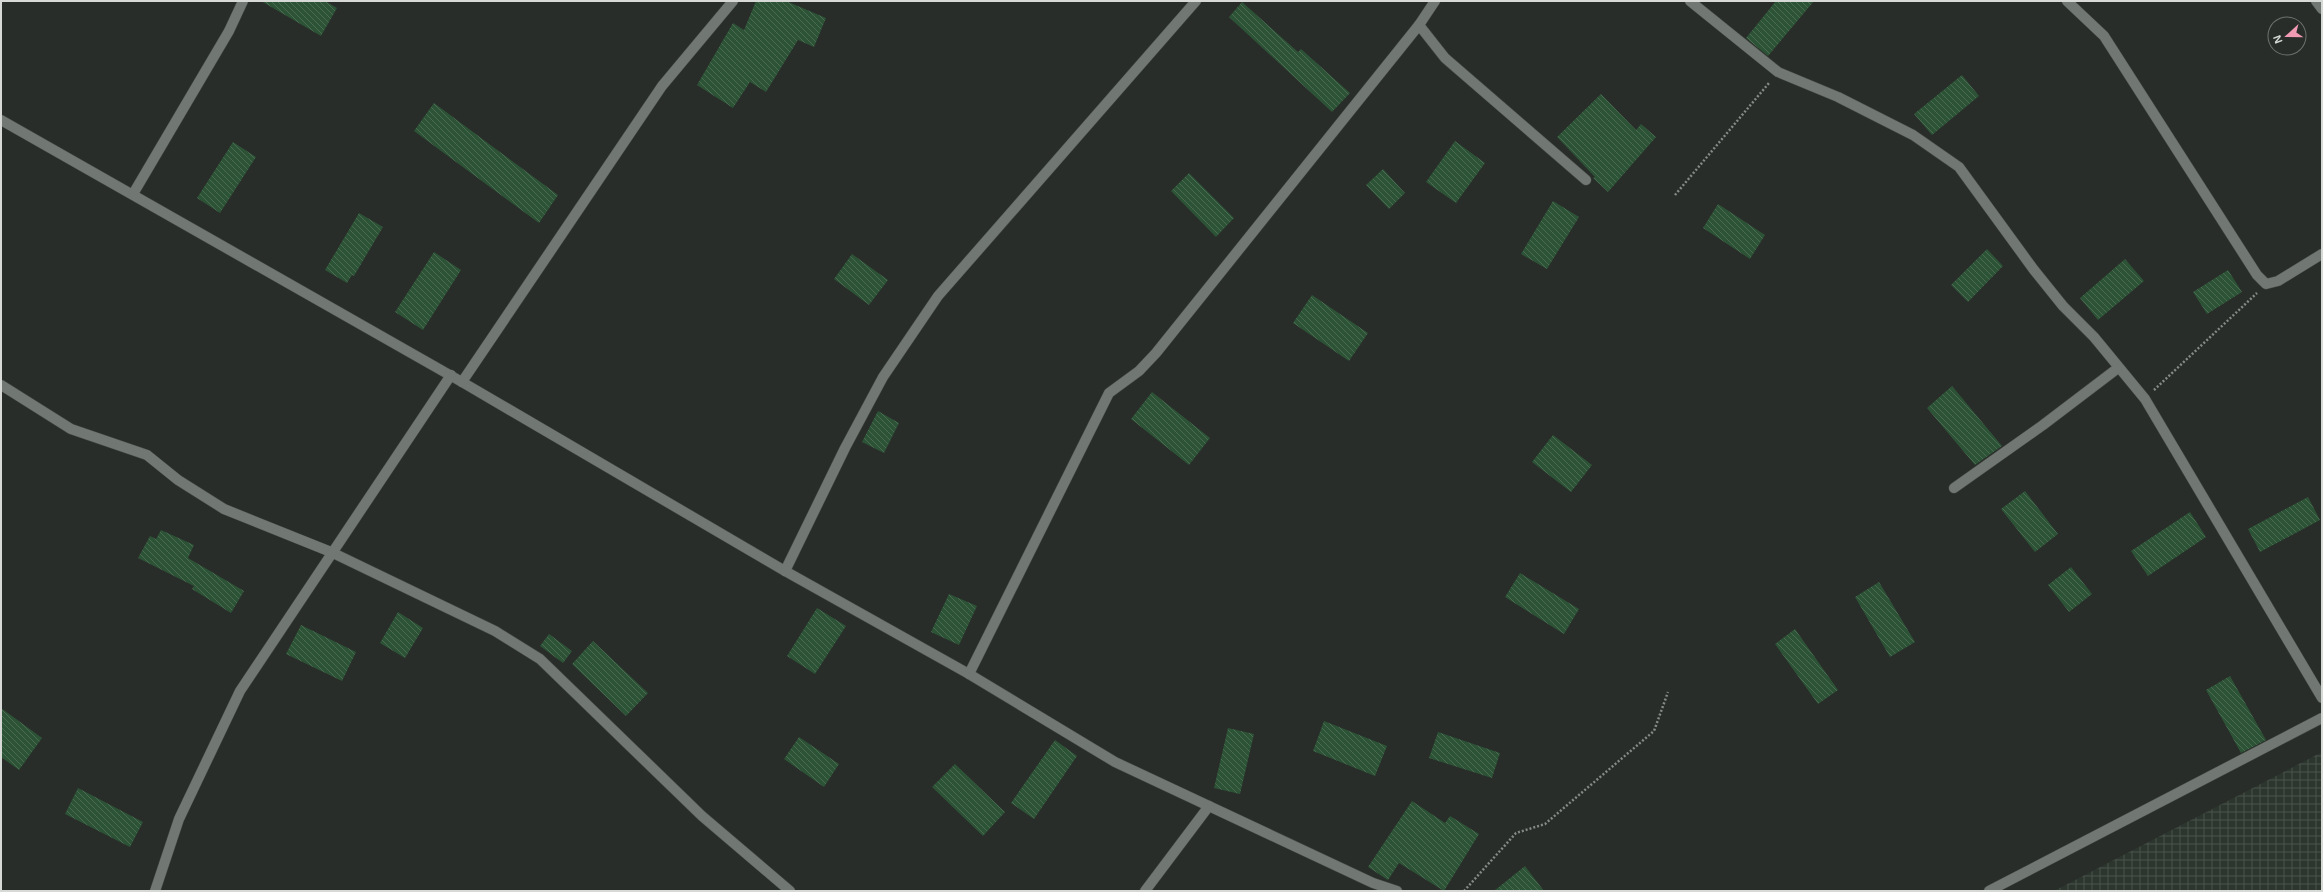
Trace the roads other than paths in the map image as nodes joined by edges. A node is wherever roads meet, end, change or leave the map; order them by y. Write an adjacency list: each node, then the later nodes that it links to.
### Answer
1 (243, 1): 10 (street)
2 (733, 1): 14 (street)
3 (1196, 1): 18 (street)
4 (1435, 1): 7 (street)
5 (1690, 1): 12 (street)
6 (2067, 1): 11 (street)
7 (1419, 26): 9 (street); 19 (street)
8 (1, 120): 10 (street)
9 (1586, 180)
10 (133, 194): 13 (street)
11 (2322, 254)
12 (2118, 368): 16 (street); 20 (street)
13 (450, 375): 14 (street); 17 (street)
14 (462, 382): 18 (street)
15 (1, 385): 17 (street)
16 (1954, 488)
17 (331, 552): 23 (street); 24 (street)
18 (785, 572): 19 (street)
19 (969, 674): 22 (street)
20 (2322, 698)
21 (2322, 718): 27 (street)
22 (1209, 806): 25 (street); 26 (street)
23 (155, 891)
24 (790, 891)
25 (1145, 891)
26 (1397, 891)
27 (1989, 891)

